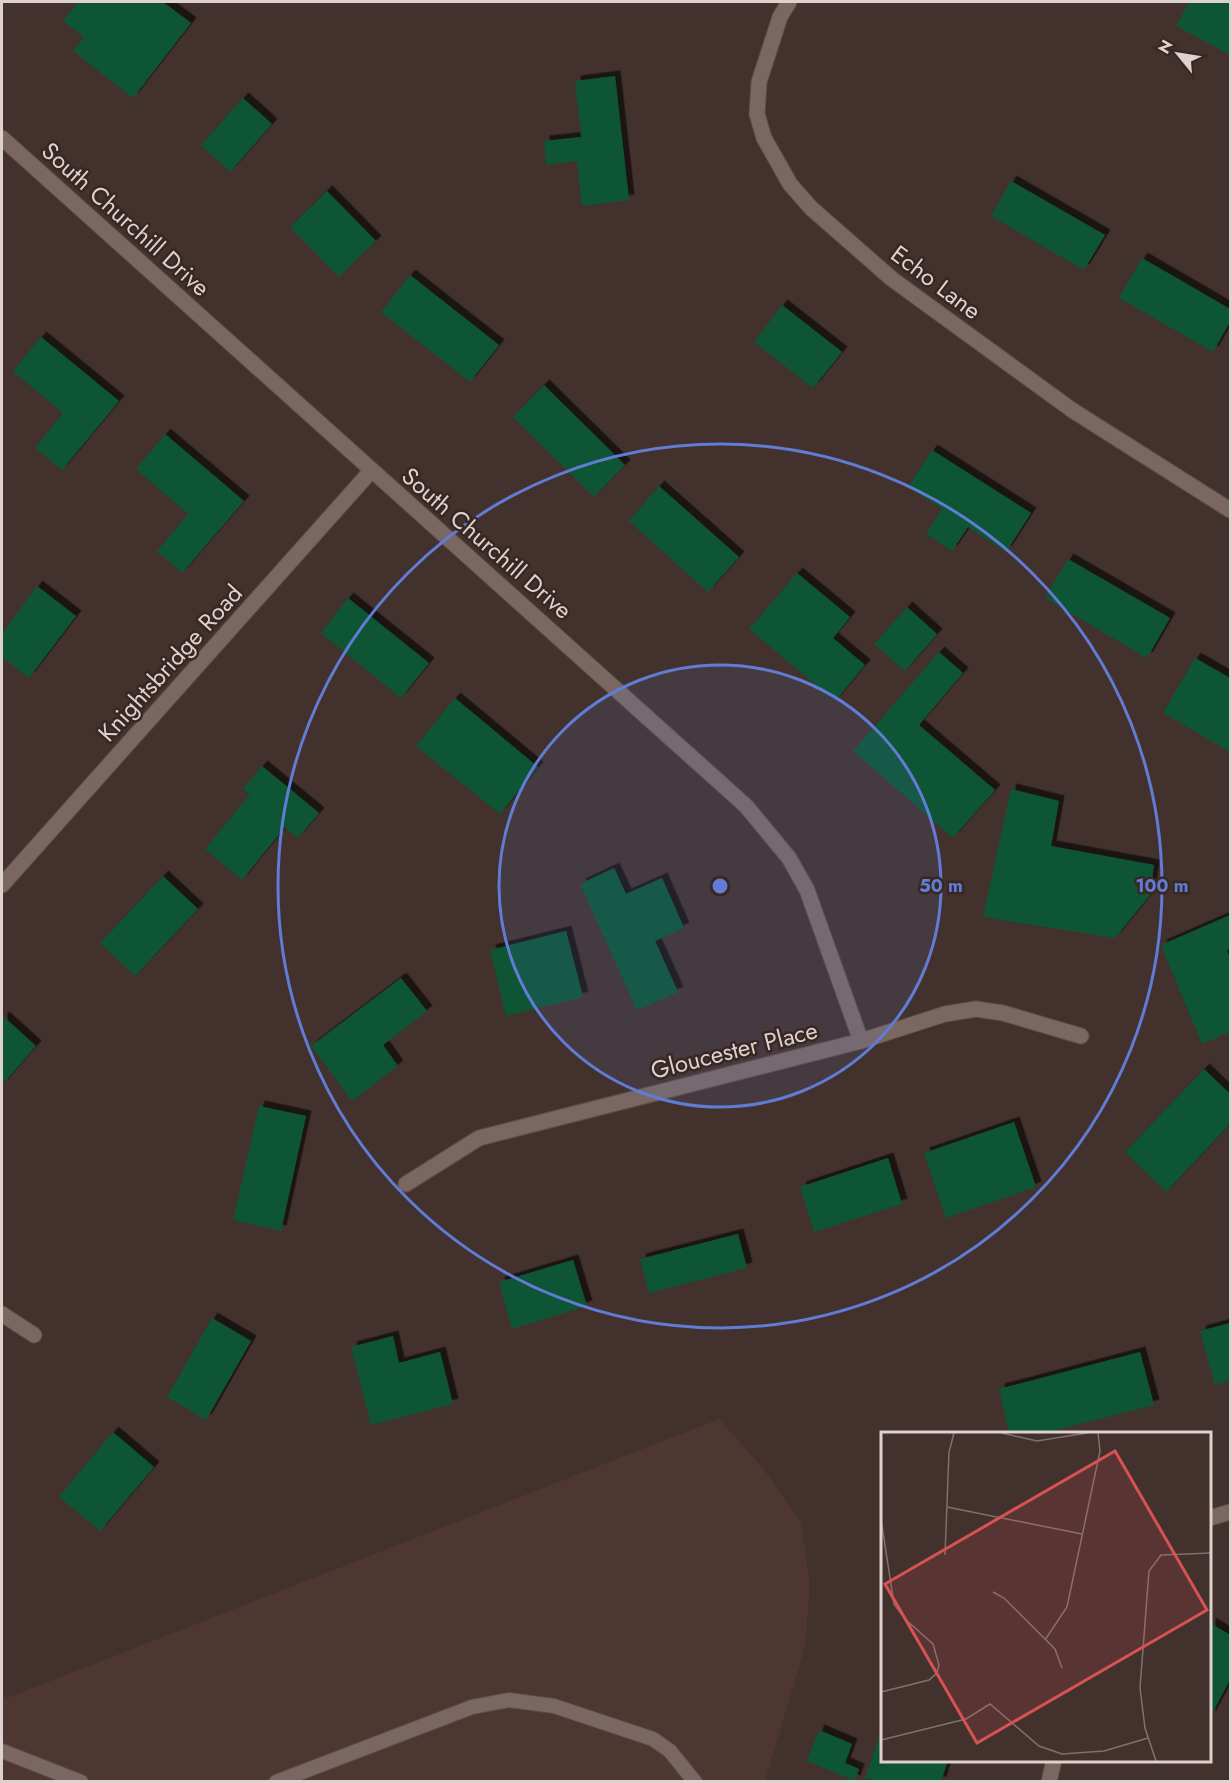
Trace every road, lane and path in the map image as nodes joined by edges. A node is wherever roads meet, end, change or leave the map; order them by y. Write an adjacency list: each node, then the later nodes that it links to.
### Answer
1 (789, 2): 4 (street, Echo Lane)
2 (2, 138): 3 (street, South Churchill Drive)
3 (371, 471): 5 (street, Knightsbridge Road); 7 (street, South Churchill Drive)
4 (1230, 510)
5 (2, 885)
6 (1082, 1036): 7 (street, Gloucester Place)
7 (861, 1041): 8 (street, Gloucester Place)
8 (406, 1184)
9 (2, 1314): 10 (street)
10 (34, 1335)
11 (1230, 1512): 12 (street)
12 (1211, 1517)
13 (2, 1752): 15 (lane)
14 (1054, 1762): 18 (street)
15 (81, 1782)
16 (276, 1782): 17 (lane)
17 (696, 1782)
18 (1049, 1782)

